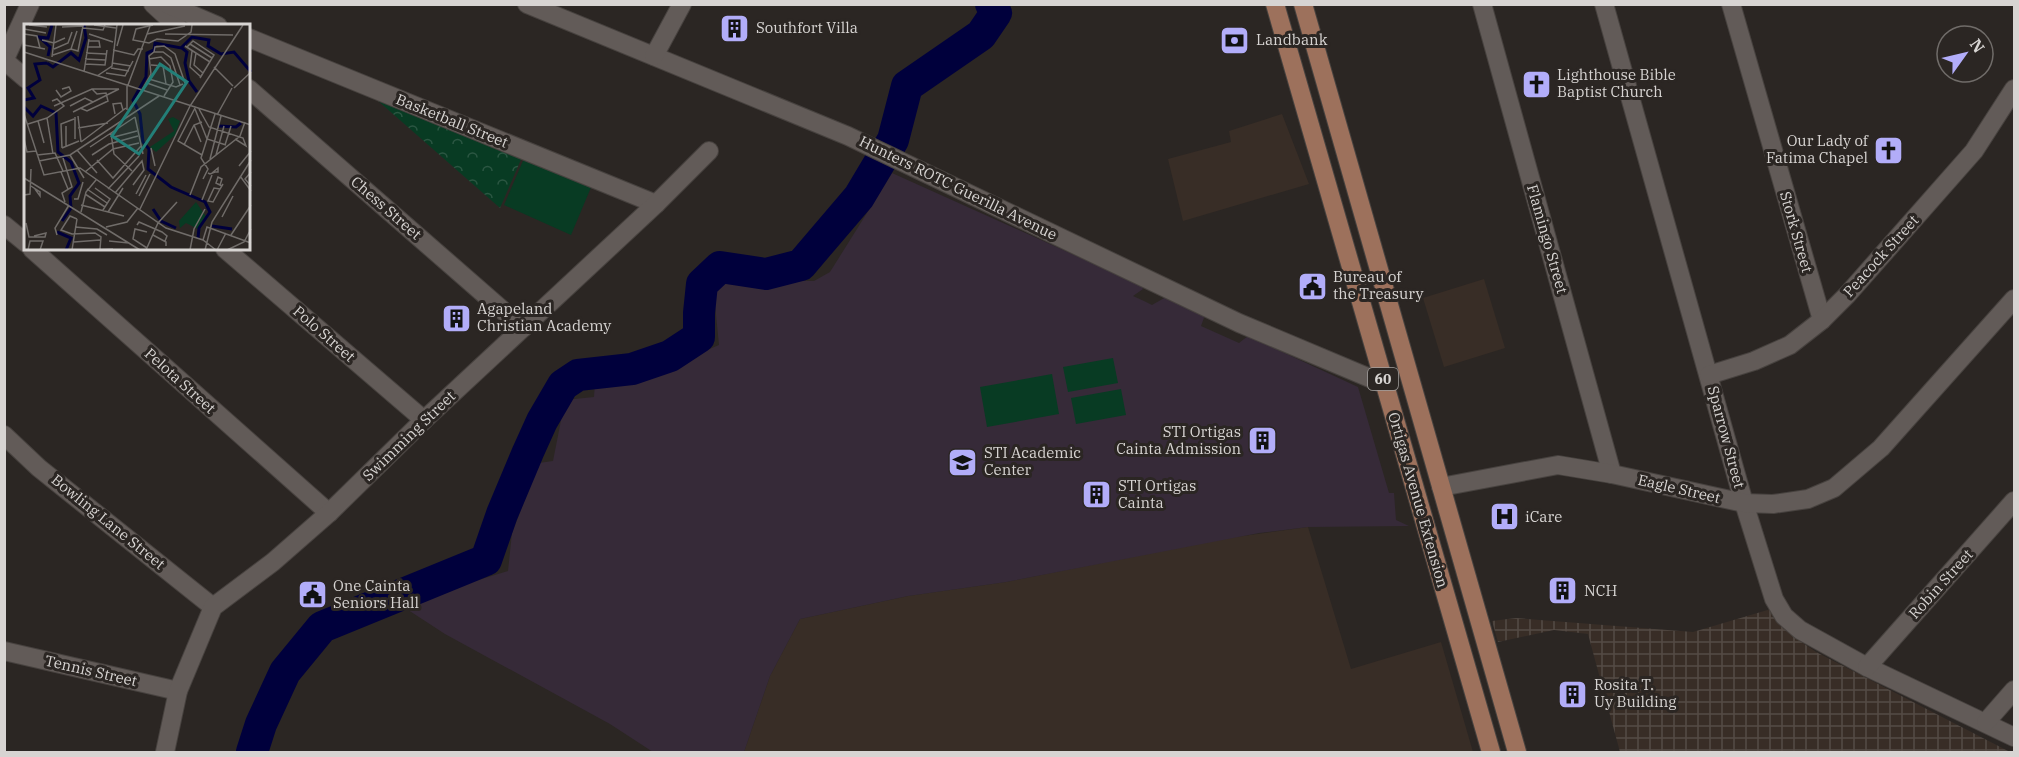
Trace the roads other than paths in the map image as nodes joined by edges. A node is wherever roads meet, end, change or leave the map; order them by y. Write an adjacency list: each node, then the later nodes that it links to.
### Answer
1 (30, 4): 15 (street)
2 (153, 4): 11 (street)
3 (167, 4): 12 (street)
4 (527, 4): 14 (street, Hunters ROTC Guerilla Avenue)
5 (682, 4): 14 (street)
6 (1275, 4): 29 (main road, Ortigas Avenue Extension / 60)
7 (1303, 4): 33 (main road, Ortigas Avenue Extension / 60)
8 (1482, 4): 32 (street, Flamingo Street)
9 (1604, 4): 28 (street, Sparrow Street)
10 (1731, 4): 26 (street, Stork Street)
11 (175, 24)
12 (213, 24)
13 (250, 38): 20 (street, Basketball Street)
14 (654, 56): 29 (street, Hunters ROTC Guerilla Avenue)
15 (5, 61): 16 (street)
16 (24, 77)
17 (2014, 89): 26 (street, Peacock Street)
18 (250, 90): 27 (street, Chess Street)
19 (710, 151): 20 (street, Swimming Street)
20 (656, 204): 27 (street, Swimming Street)
21 (4, 225): 22 (street)
22 (24, 241)
23 (33, 250): 36 (street, Pelota Street)
24 (226, 250): 30 (street, Polo Street)
25 (2014, 299): 35 (street, Eagle Street)
26 (1822, 320): 28 (street, Peacock Street)
27 (523, 328): 30 (street, Swimming Street)
28 (1709, 375): 35 (street, Sparrow Street)
29 (1384, 384): 45 (main road, Ortigas Avenue Extension / 60)
30 (424, 420): 36 (street, Swimming Street)
31 (4, 435): 37 (street, Bowling Lane Street)
32 (1612, 474): 33 (street, Eagle Street); 35 (street, Eagle Street)
33 (1441, 488): 46 (main road, Ortigas Avenue Extension / 60)
34 (2014, 501): 39 (street, Robin Street)
35 (1744, 503): 39 (street, Sparrow Street)
36 (329, 513): 37 (street, Swimming Street)
37 (213, 607): 41 (street)
38 (4, 651): 41 (street, Tennis Street)
39 (1867, 667): 42 (street, Sparrow Street)
40 (2014, 690): 42 (street)
41 (178, 691): 44 (street)
42 (1986, 722): 43 (street, Sparrow Street)
43 (2014, 737)
44 (165, 753)
45 (1491, 753)
46 (1517, 753)

